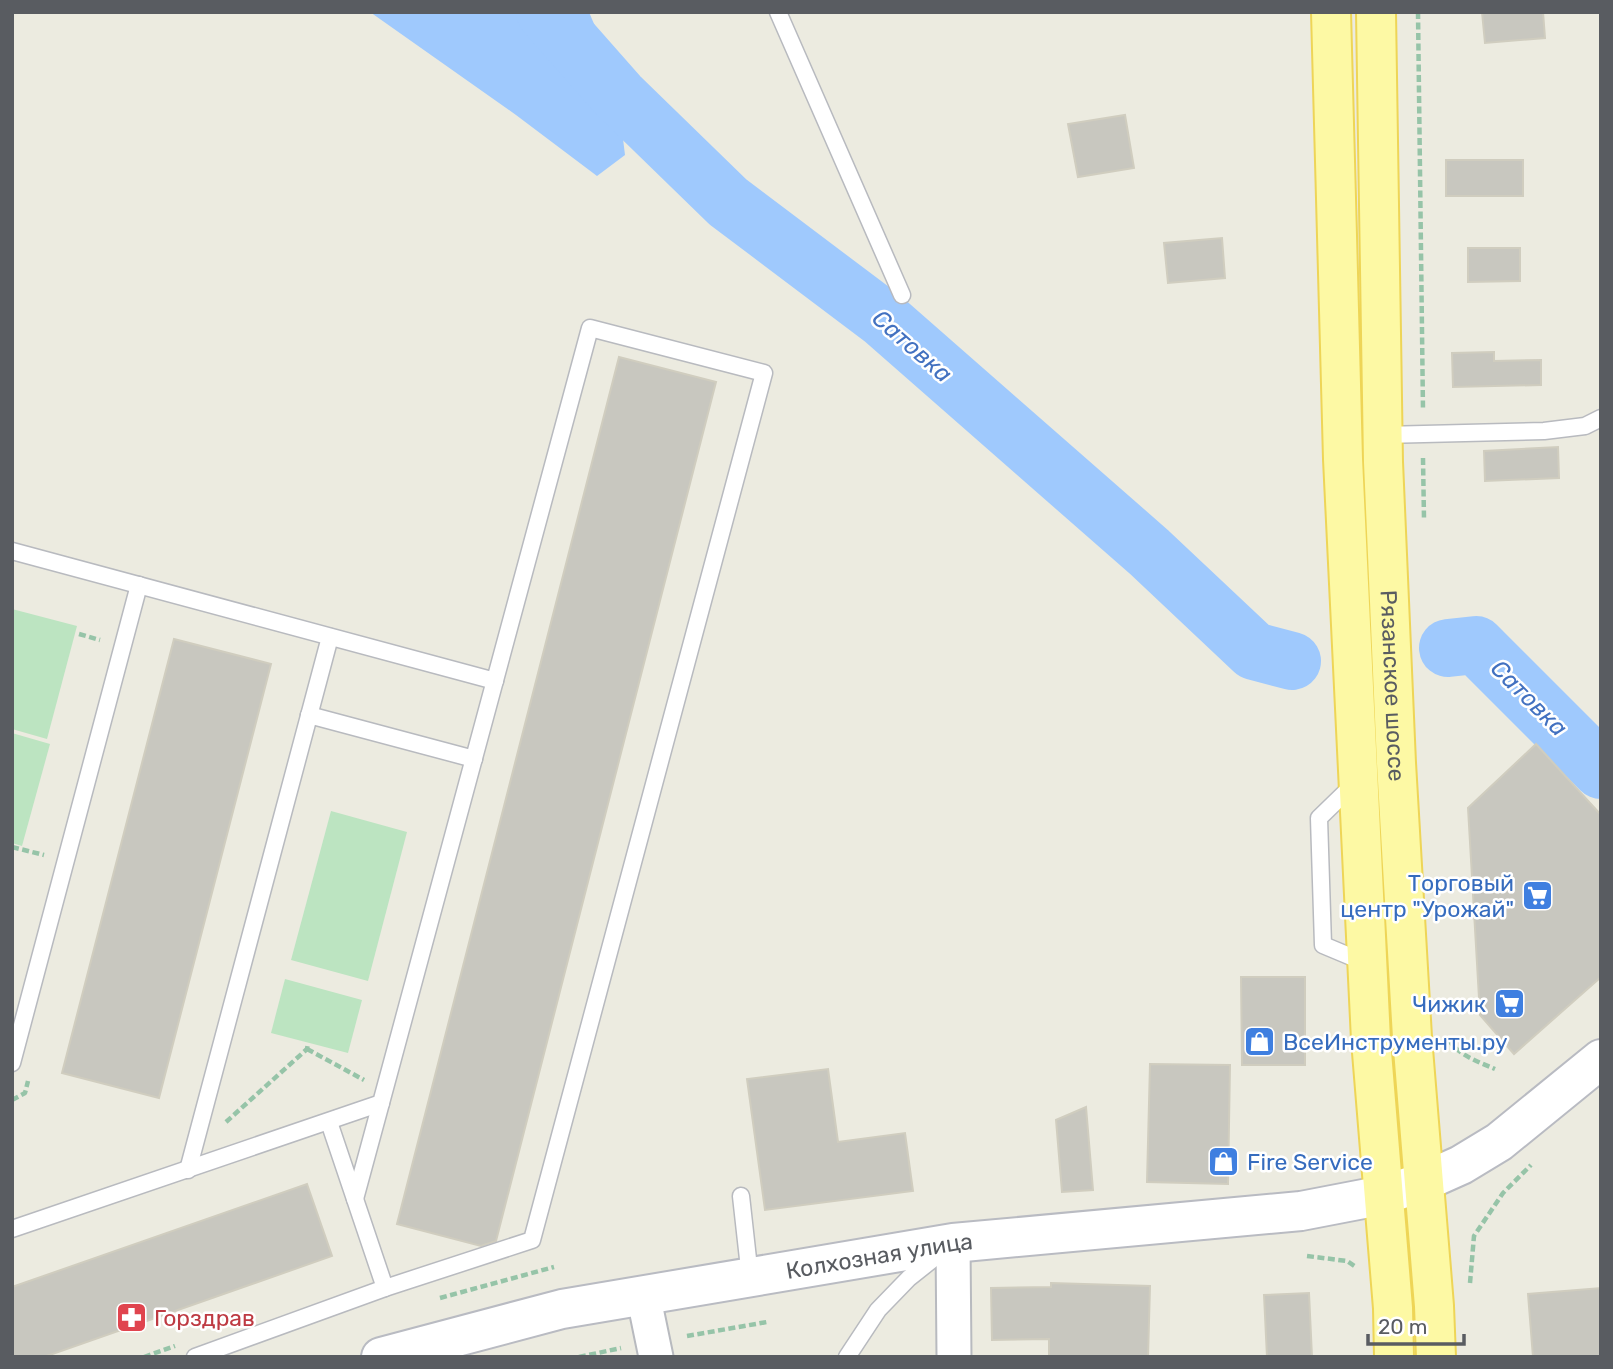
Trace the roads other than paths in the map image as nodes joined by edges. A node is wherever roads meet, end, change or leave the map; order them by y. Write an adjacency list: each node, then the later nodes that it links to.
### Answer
1 (779, 12): 4 (lane)
2 (1331, 12): 19 (main road, Рязанское шоссе)
3 (1376, 12): 6 (main road, Рязанское шоссе)
4 (902, 295)
5 (1601, 418): 6 (lane)
6 (1383, 435): 18 (main road, Рязанское шоссе)
7 (12, 551): 8 (lane)
8 (139, 585): 9 (lane); 14 (lane)
9 (330, 637): 10 (lane); 11 (lane)
10 (495, 681): 12 (lane); 25 (lane)
11 (309, 715): 12 (lane); 17 (lane)
12 (474, 760): 15 (lane)
13 (1601, 1059): 18 (main road, Колхозная улица)
14 (12, 1063)
15 (383, 1097): 16 (lane); 21 (lane)
16 (329, 1122): 17 (lane); 21 (lane)
17 (188, 1170): 22 (lane)
18 (1423, 1182): 19 (main road, Колхозная улица); 33 (main road, Рязанское шоссе)
19 (1384, 1195): 23 (main road, Колхозная улица); 32 (main road, Рязанское шоссе)
20 (741, 1196): 24 (lane)
21 (355, 1199): 25 (lane)
22 (12, 1229)
23 (953, 1243): 24 (main road, Колхозная улица); 30 (lane); 31 (street)
24 (750, 1276): 26 (main road, Колхозная улица)
25 (386, 1288): 27 (lane)
26 (643, 1294): 28 (main road, Колхозная улица); 29 (street)
27 (194, 1357)
28 (381, 1357)
29 (656, 1357)
30 (847, 1357)
31 (954, 1357)
32 (1394, 1357)
33 (1436, 1357)

